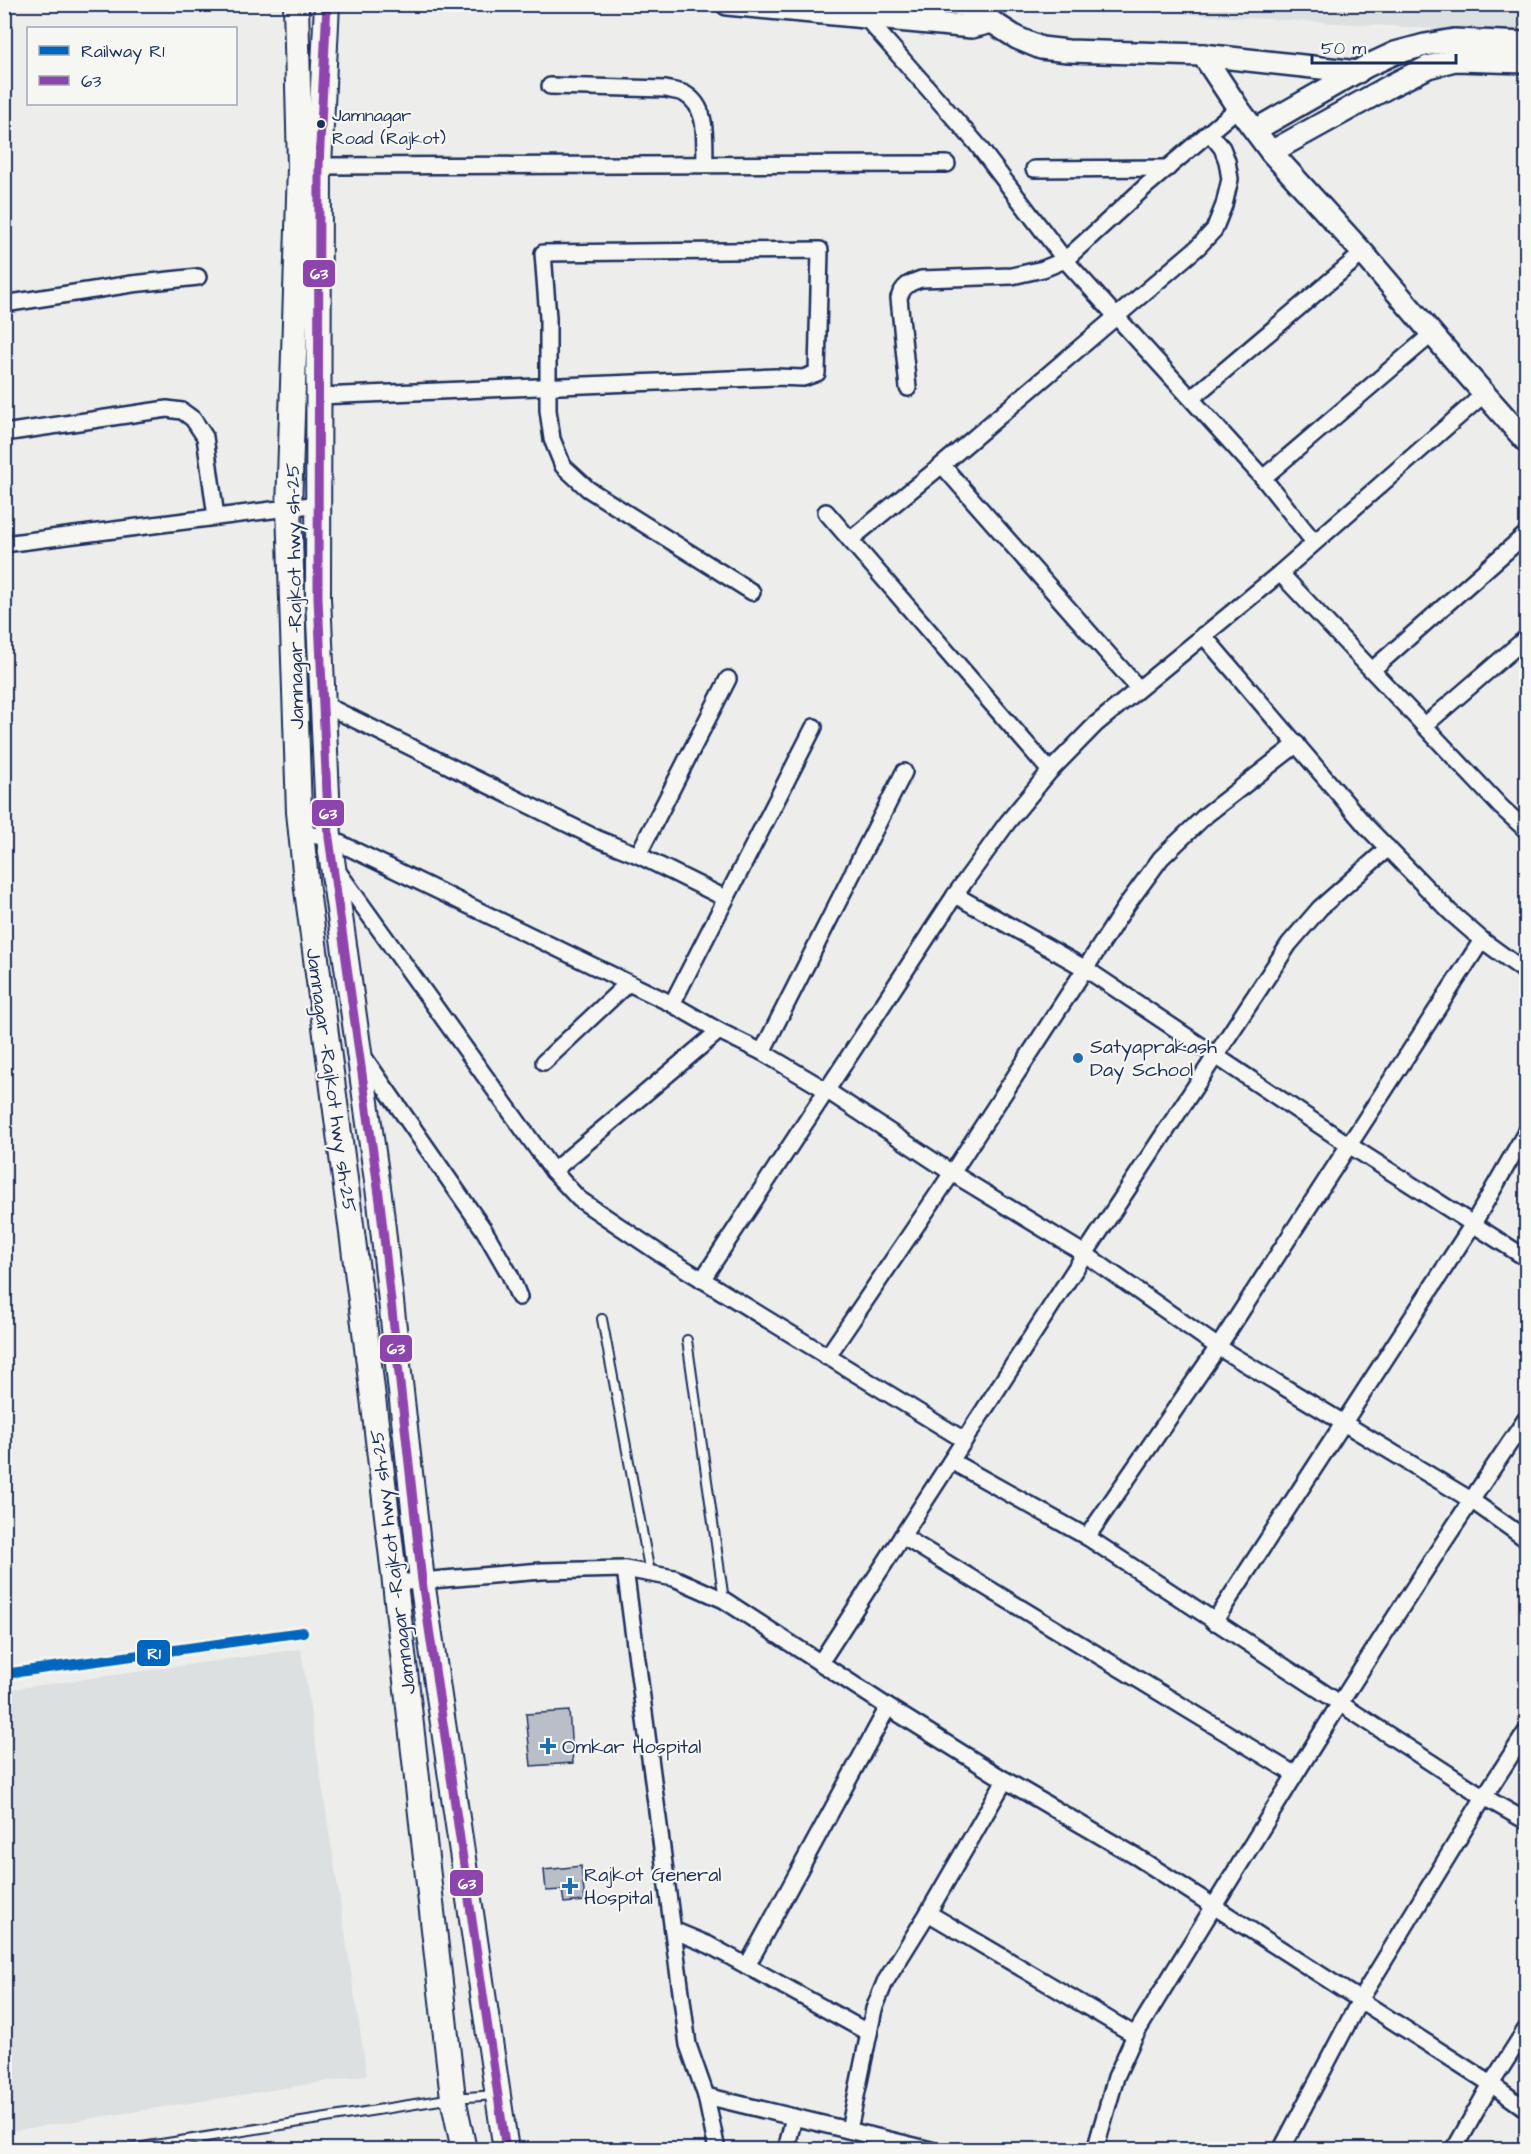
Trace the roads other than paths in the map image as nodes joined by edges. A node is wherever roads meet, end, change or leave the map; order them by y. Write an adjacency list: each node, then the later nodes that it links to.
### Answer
1 (296, 4): 37 (main road, Jamnagar -Rajkot hwy sh-25)
2 (327, 4): 18 (main road)
3 (727, 4): 5 (main road)
4 (955, 4): 6 (main road)
5 (866, 18): 6 (main road); 22 (street)
6 (992, 22): 8 (main road)
7 (1527, 43): 10 (main road)
8 (1203, 55): 10 (main road); 12 (main road)
9 (1527, 62): 15 (main road)
10 (1358, 72): 13 (main road)
11 (550, 86): 16 (street)
12 (1238, 108): 13 (main road); 14 (street)
13 (1255, 130): 15 (main road)
14 (1210, 133): 19 (street); 25 (street)
15 (1271, 152): 21 (main road)
16 (705, 163): 17 (street); 18 (street)
17 (947, 164)
18 (319, 166): 30 (main road)
19 (1168, 168): 20 (street); 22 (street)
20 (1034, 169)
21 (1363, 253): 26 (main road); 31 (street)
22 (1065, 260): 25 (street); 28 (street)
23 (198, 277): 24 (street)
24 (4, 304)
25 (1118, 316): 31 (street); 34 (street)
26 (1432, 334): 29 (main road); 35 (street)
27 (548, 388): 27 (street); 30 (street); 45 (street)
28 (908, 388)
29 (1484, 394): 33 (main road); 42 (street)
30 (319, 396): 36 (main road)
31 (1192, 398): 35 (street)
32 (4, 433): 39 (street)
33 (1527, 441)
34 (942, 465): 41 (street); 50 (street)
35 (1263, 478): 42 (street)
36 (319, 504): 37 (street); 51 (main road)
37 (288, 508): 39 (street); 58 (main road, Jamnagar -Rajkot hwy sh-25)
38 (826, 512): 41 (street)
39 (216, 517): 43 (street)
40 (1527, 534): 48 (street)
41 (850, 540): 55 (street)
42 (1314, 542): 44 (street)
43 (4, 544)
44 (1280, 573): 46 (street); 48 (street)
45 (752, 592)
46 (1203, 635): 50 (street); 54 (street)
47 (1527, 638): 52 (street)
48 (1372, 670): 52 (street)
49 (729, 679): 61 (street)
50 (1138, 687): 55 (street)
51 (323, 704): 59 (main road); 61 (street)
52 (1424, 726): 57 (street)
53 (814, 727): 64 (street)
54 (1297, 744): 60 (street); 66 (street)
55 (1050, 771): 63 (street)
56 (904, 772): 72 (street)
57 (1527, 830)
58 (301, 833): 59 (street); 100 (main road, Jamnagar -Rajkot hwy sh-25)
59 (329, 838): 62 (main road); 68 (street)
60 (1388, 848): 65 (street); 73 (street)
61 (638, 855): 64 (street)
62 (333, 866): 71 (main road); 78 (street)
63 (955, 895): 66 (street); 75 (street)
64 (725, 898): 69 (street)
65 (1482, 940): 67 (street); 77 (street)
66 (1086, 969): 73 (street); 79 (street)
67 (1527, 972)
68 (627, 984): 69 (street); 74 (street)
69 (672, 1004): 70 (street)
70 (719, 1031): 72 (street); 78 (street)
71 (359, 1051): 84 (street); 99 (main road)
72 (762, 1052): 75 (street)
73 (1216, 1054): 77 (street); 81 (street)
74 (544, 1062)
75 (826, 1090): 79 (street); 83 (street)
76 (1527, 1132): 80 (street)
77 (1349, 1145): 80 (street); 87 (street)
78 (553, 1171): 83 (street)
79 (952, 1173): 81 (street); 88 (street)
80 (1473, 1224): 82 (street); 90 (street)
81 (1085, 1254): 87 (street); 91 (street)
82 (1527, 1258)
83 (702, 1280): 88 (street)
84 (519, 1297)
85 (602, 1319): 98 (lane)
86 (687, 1340): 101 (lane)
87 (1218, 1347): 90 (street); 95 (street)
88 (827, 1358): 91 (street)
89 (1527, 1419): 93 (street)
90 (1343, 1422): 93 (street); 102 (street)
91 (964, 1440): 92 (street)
92 (951, 1461): 94 (street); 95 (street)
93 (1471, 1500): 96 (street); 104 (street)
94 (902, 1536): 103 (street); 107 (street)
95 (1087, 1537): 102 (street)
96 (1527, 1539)
97 (626, 1569): 98 (street); 99 (street); 113 (street)
98 (650, 1574): 101 (street)
99 (422, 1581): 100 (street); 120 (main road)
100 (395, 1583): 122 (main road, Jamnagar -Rajkot hwy sh-25)
101 (724, 1600): 103 (street)
102 (1214, 1622): 104 (street)
103 (820, 1663): 105 (street)
104 (1341, 1704): 107 (street); 109 (street)
105 (888, 1707): 108 (street); 114 (street)
106 (1527, 1732): 109 (street)
107 (1294, 1774): 111 (street)
108 (1005, 1780): 111 (street); 112 (street)
109 (1484, 1797): 110 (street); 115 (street)
110 (1527, 1821)
111 (1214, 1907): 115 (street); 118 (street)
112 (928, 1913): 117 (street); 118 (street)
113 (673, 1930): 114 (street); 121 (street)
114 (747, 1966): 117 (street)
115 (1360, 2000): 119 (street); 133 (street)
116 (1527, 2029): 119 (street)
117 (868, 2033): 125 (street)
118 (1135, 2035): 132 (street)
119 (1491, 2084): 123 (street); 134 (street)
120 (498, 2095): 122 (lane); 128 (main road)
121 (706, 2096): 124 (street); 129 (street)
122 (453, 2098): 126 (lane); 127 (main road, Jamnagar -Rajkot hwy sh-25)
123 (1527, 2109)
124 (794, 2116): 125 (street); 130 (street)
125 (849, 2130): 131 (street)
126 (123, 2150)
127 (464, 2150)
128 (506, 2150)
129 (717, 2150)
130 (786, 2150)
131 (930, 2150)
132 (1095, 2150)
133 (1281, 2150)
134 (1454, 2150)

